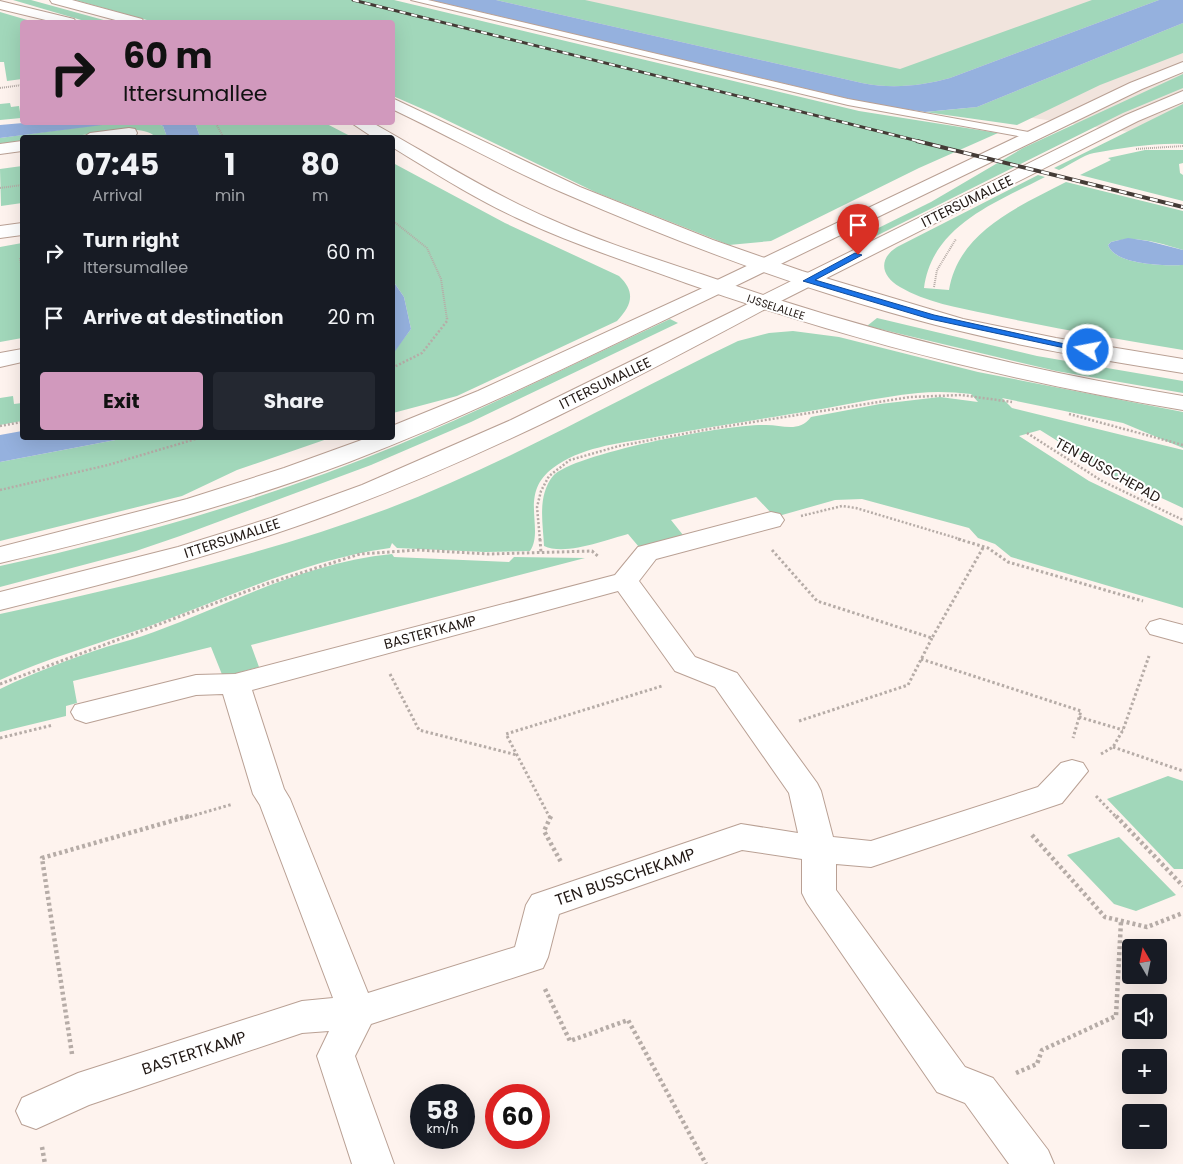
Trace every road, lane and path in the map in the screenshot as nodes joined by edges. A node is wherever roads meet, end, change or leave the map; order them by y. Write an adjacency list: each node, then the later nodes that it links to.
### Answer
1 (57, 0): 5 (main road)
2 (416, 0): 15 (lane)
3 (0, 5): 4 (main road)
4 (61, 20)
5 (130, 20)
6 (1183, 67): 15 (main road)
7 (20, 85): 8 (path)
8 (0, 88)
9 (1183, 96): 27 (main road, ITTERSUMALLEE)
10 (395, 105): 26 (main road)
11 (363, 125): 14 (main road)
12 (129, 133): 13 (main road)
13 (113, 135)
14 (382, 135)
15 (1034, 136): 26 (main road)
16 (395, 142): 28 (main road, IJSSELALLEE)
17 (20, 146): 19 (main road)
18 (1183, 146): 20 (path)
19 (0, 149)
20 (1130, 150)
21 (20, 185): 22 (path)
22 (0, 188)
23 (395, 222): 32 (path)
24 (20, 229): 25 (main road)
25 (0, 232)
26 (760, 265): 27 (main road); 28 (main road)
27 (807, 281): 29 (main road, ITTERSUMALLEE); 33 (main road)
28 (718, 287): 29 (main road, IJSSELALLEE); 40 (main road)
29 (762, 303): 35 (main road, IJSSELALLEE); 51 (main road, ITTERSUMALLEE)
30 (20, 356): 31 (main road)
31 (0, 360)
32 (395, 366)
33 (1183, 366)
34 (1014, 402): 48 (path)
35 (1183, 403)
36 (1060, 412): 43 (path)
37 (20, 422): 38 (path)
38 (0, 426)
39 (1027, 433): 45 (path, TEN BUSSCHEPAD)
40 (395, 434)
41 (192, 440): 44 (path)
42 (382, 440): 49 (main road)
43 (1183, 445)
44 (0, 490)
45 (1183, 520)
46 (761, 523): 47 (path); 50 (main road); 53 (path)
47 (984, 546): 52 (path); 53 (path)
48 (541, 552): 50 (path); 57 (path)
49 (0, 555)
50 (625, 580): 54 (main road, BASTERTKAMP); 56 (main road)
51 (0, 601)
52 (1171, 631): 61 (path)
53 (932, 638): 55 (path)
54 (377, 647): 58 (main road, BASTERTKAMP); 65 (path)
55 (921, 659): 60 (path); 62 (path)
56 (708, 672): 62 (main road); 65 (path)
57 (0, 684)
58 (235, 684): 59 (main road, BASTERTKAMP); 68 (main road)
59 (86, 712): 63 (path)
60 (1080, 716): 61 (path); 66 (path)
61 (1123, 730): 64 (path)
62 (766, 732): 70 (main road)
63 (0, 738)
64 (1113, 747): 66 (path); 67 (path)
65 (517, 755): 72 (path)
66 (1072, 771): 69 (main road, TEN BUSSCHEKAMP); 71 (path)
67 (1183, 771)
68 (269, 794): 76 (main road); 78 (path)
69 (1009, 808): 70 (main road, TEN BUSSCHEKAMP); 74 (path)
70 (819, 849): 72 (main road, TEN BUSSCHEKAMP); 77 (main road)
71 (1183, 886)
72 (578, 893): 75 (main road, TEN BUSSCHEKAMP)
73 (1183, 913): 74 (path)
74 (1122, 921): 77 (path)
75 (530, 957): 76 (main road); 81 (path)
76 (357, 1012): 78 (main road, BASTERTKAMP); 80 (main road)
77 (979, 1090): 82 (main road)
78 (78, 1091): 79 (main road, BASTERTKAMP)
79 (36, 1111)
80 (373, 1164)
81 (706, 1164)
82 (1033, 1164)

